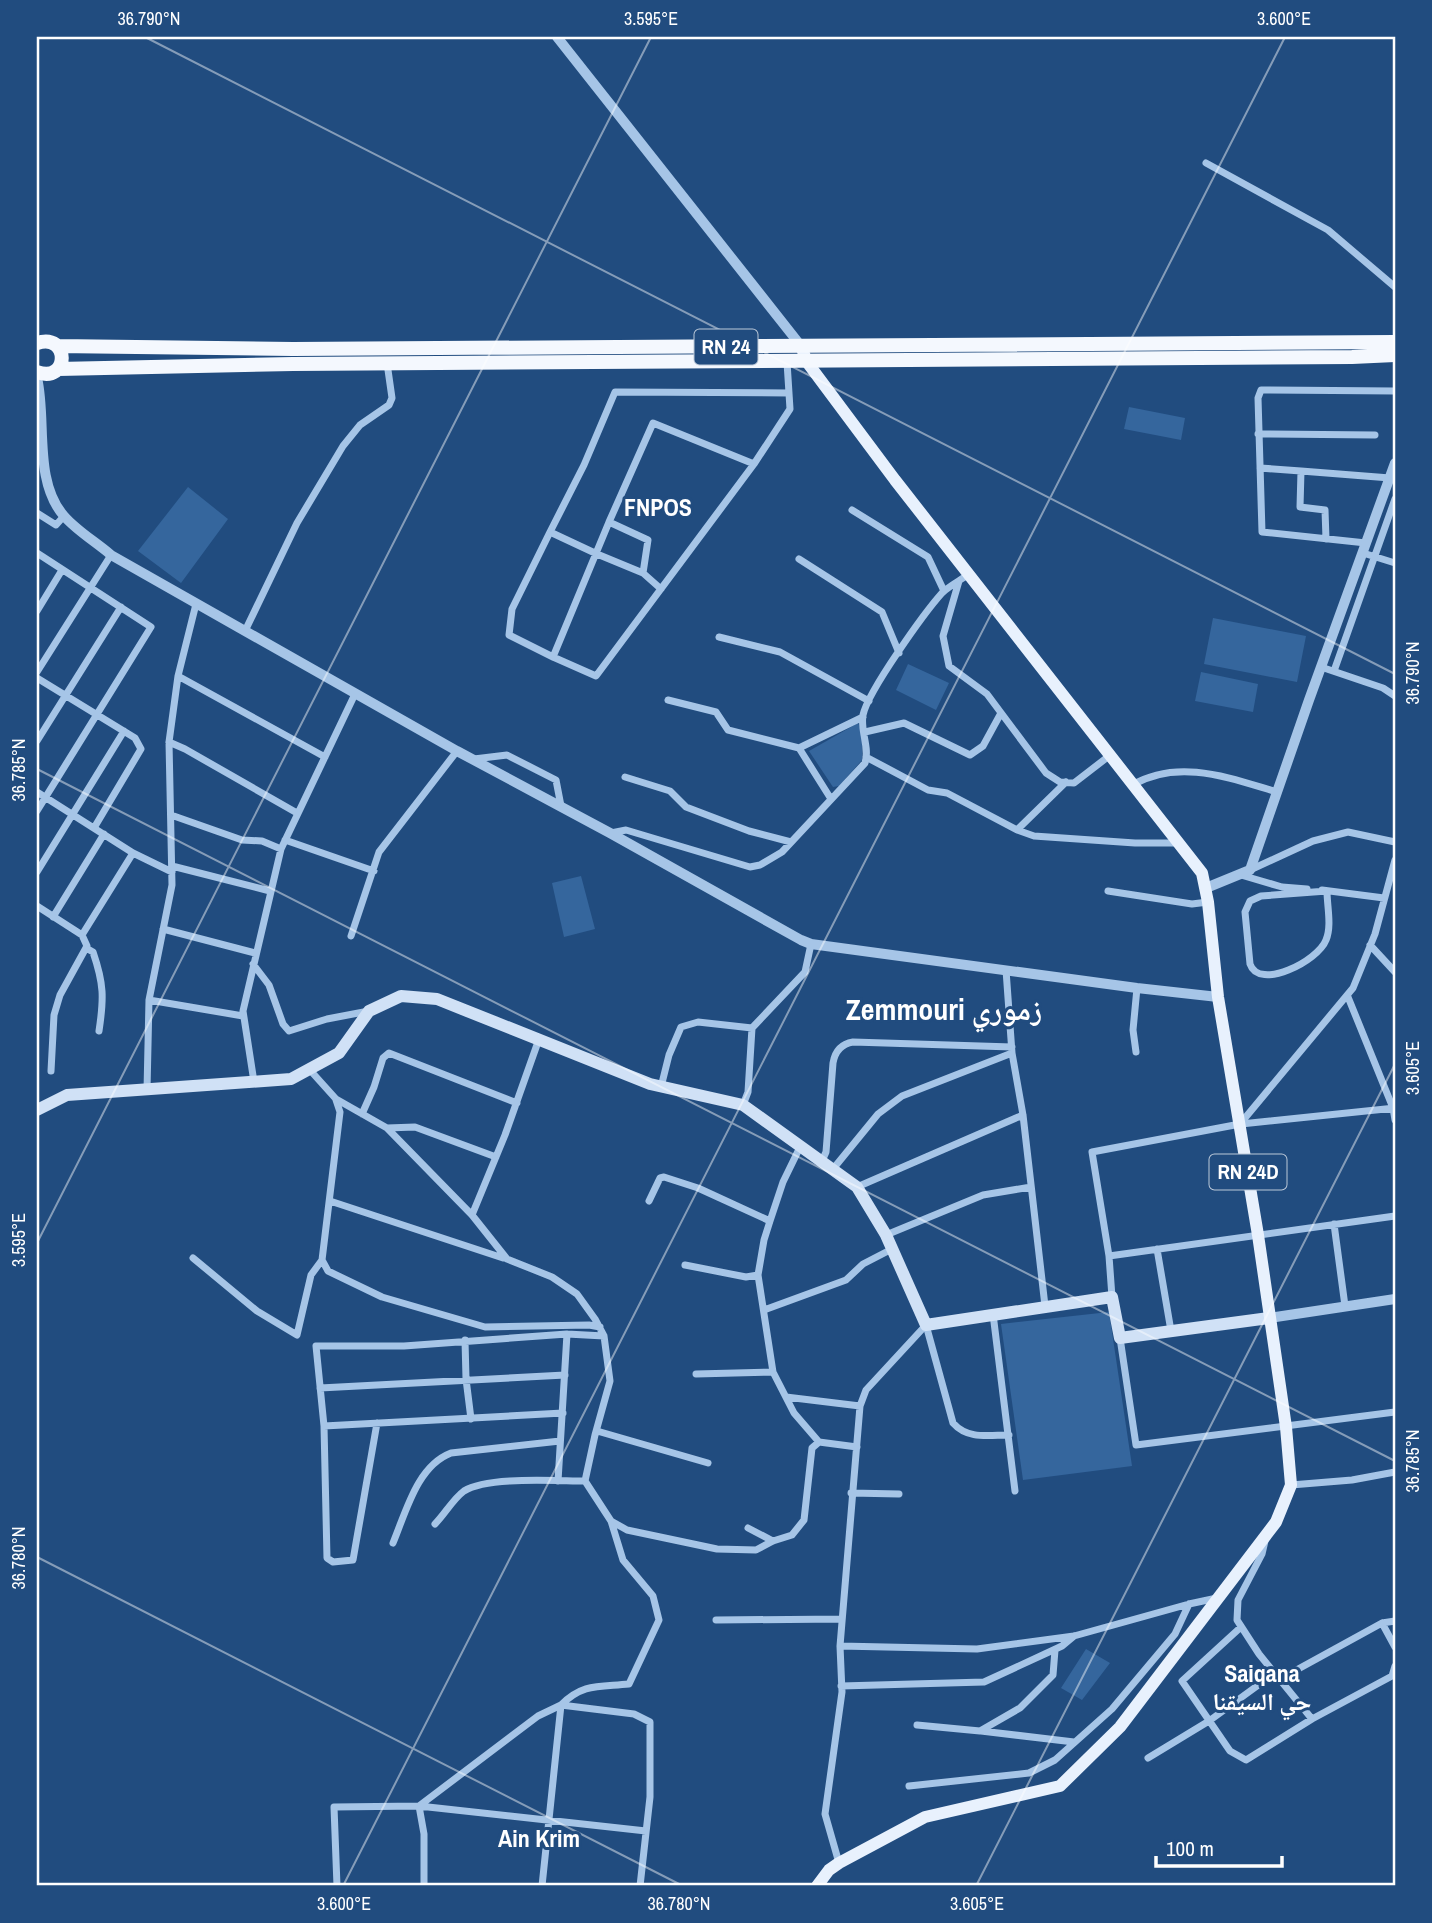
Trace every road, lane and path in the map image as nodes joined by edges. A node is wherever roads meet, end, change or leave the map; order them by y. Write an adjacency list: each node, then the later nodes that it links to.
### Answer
1 (557, 37): 7 (street)
2 (1206, 163): 3 (street)
3 (1395, 286)
4 (1395, 342): 7 (highway, RN 24)
5 (37, 343): 6 (highway)
6 (57, 346): 7 (highway, RN 24); 12 (highway)
7 (801, 346): 10 (main road, RN 24D)
8 (1395, 355): 10 (highway, RN 24)
9 (788, 362): 10 (highway, RN 24); 11 (highway, RN 24); 16 (street)
10 (807, 362): 41 (main road, RN 24D)
11 (387, 363): 12 (highway, RN 24); 48 (street)
12 (56, 370): 13 (highway); 17 (street)
13 (37, 372)
14 (37, 378): 17 (street)
15 (1395, 391): 18 (street)
16 (789, 394): 21 (street); 30 (street)
17 (41, 402): 28 (street)
18 (1258, 434): 19 (street); 22 (street)
19 (1375, 435)
20 (1395, 463): 24 (street)
21 (754, 464): 29 (street); 43 (street)
22 (1260, 468): 23 (street); 31 (street)
23 (1301, 471): 24 (street); 31 (street)
24 (1390, 478): 32 (street)
25 (1395, 499): 36 (street)
26 (852, 510): 44 (street)
27 (37, 513): 28 (street)
28 (64, 516): 35 (street)
29 (609, 522): 34 (street); 40 (street)
30 (550, 532): 34 (street); 51 (street)
31 (1326, 539): 32 (street)
32 (1365, 548): 36 (street); 52 (street)
33 (37, 553): 39 (street)
34 (597, 554): 40 (street); 51 (street)
35 (111, 555): 42 (street); 45 (street)
36 (1376, 557): 38 (street); 53 (street)
37 (799, 559): 50 (street)
38 (1395, 564)
39 (62, 570): 42 (street); 47 (street)
40 (643, 573): 43 (street)
41 (964, 578): 44 (street); 61 (street); 70 (main road, RN 24D)
42 (90, 588): 46 (street); 54 (street)
43 (661, 589): 51 (street)
44 (944, 592): 50 (street)
45 (196, 604): 48 (street); 55 (street)
46 (121, 607): 58 (street); 62 (street)
47 (37, 611)
48 (245, 631): 57 (street)
49 (719, 636): 60 (street)
50 (899, 653): 60 (street)
51 (553, 657)
52 (1321, 667): 53 (street); 78 (street)
53 (1334, 671): 56 (street)
54 (37, 675): 58 (street)
55 (178, 676): 67 (street); 71 (street)
56 (1394, 693)
57 (355, 694): 69 (street); 71 (street)
58 (65, 695): 62 (street); 66 (street)
59 (668, 700): 68 (street)
60 (869, 701): 63 (street)
61 (1001, 713): 65 (street); 75 (street)
62 (97, 714): 64 (street); 79 (street)
63 (863, 717): 65 (street); 68 (street)
64 (124, 731): 84 (street); 86 (street)
65 (865, 732): 72 (street)
66 (37, 741)
67 (169, 742): 83 (street); 85 (street)
68 (799, 748): 80 (street)
69 (457, 751): 73 (street); 98 (street)
70 (1109, 756): 75 (street); 76 (main road, RN 24D)
71 (325, 757): 83 (street)
72 (866, 757): 80 (street); 87 (street)
73 (471, 759): 81 (street); 81 (street)
74 (625, 777): 91 (street)
75 (1066, 782): 87 (street)
76 (1132, 785): 78 (street); 93 (main road, RN 24D)
77 (37, 792): 79 (street)
78 (1277, 792): 100 (street)
79 (45, 797): 82 (street); 84 (street)
80 (831, 799): 91 (street)
81 (561, 807): 88 (street)
82 (37, 811)
83 (298, 813): 90 (street)
84 (73, 814): 86 (street); 99 (street)
85 (171, 815): 94 (street); 97 (street)
86 (94, 828): 89 (street)
87 (1017, 830): 93 (street)
88 (610, 833): 91 (street); 112 (street)
89 (104, 834): 95 (street); 108 (street)
90 (285, 840): 94 (street); 98 (street)
91 (792, 842)
92 (1395, 842): 100 (street)
93 (1178, 843): 101 (main road, RN 24D)
94 (281, 849): 102 (street)
95 (133, 853): 97 (street); 110 (street)
96 (1395, 860): 105 (street)
97 (172, 869): 102 (street); 109 (street)
98 (374, 871): 111 (street)
99 (37, 872)
100 (1245, 872): 101 (street); 104 (street)
101 (1206, 888): 106 (main road, RN 24D)
102 (271, 891): 115 (street)
103 (1108, 891): 106 (street)
104 (1327, 891): 104 (street); 105 (street)
105 (1384, 898): 113 (street)
106 (1209, 902): 120 (main road, RN 24D)
107 (37, 906): 108 (street)
108 (53, 917): 110 (street)
109 (163, 929): 115 (street); 122 (street)
110 (82, 935): 114 (street)
111 (351, 936)
112 (811, 944): 117 (street); 125 (street)
113 (1370, 945): 118 (street); 121 (street)
114 (86, 948): 126 (street); 131 (street)
115 (256, 953): 116 (street)
116 (253, 964): 123 (street); 124 (street)
117 (1006, 970): 119 (street); 128 (street)
118 (1395, 972)
119 (1137, 988): 120 (street); 129 (street)
120 (1218, 997): 143 (main road, RN 24D)
121 (1348, 997): 138 (street); 143 (street)
122 (149, 1000): 124 (street); 134 (street)
123 (369, 1011): 127 (main road); 130 (main road)
124 (243, 1016): 132 (street)
125 (752, 1028): 133 (street); 137 (street)
126 (99, 1031)
127 (539, 1039): 133 (main road); 136 (street)
128 (1012, 1050): 141 (street); 147 (street); 147 (street)
129 (1136, 1052)
130 (309, 1069): 132 (main road); 135 (street)
131 (51, 1071)
132 (254, 1082): 134 (main road)
133 (661, 1087): 137 (main road)
134 (147, 1090): 139 (main road)
135 (336, 1100): 140 (street); 150 (street)
136 (517, 1103): 140 (street); 146 (street)
137 (743, 1105): 145 (main road)
138 (1394, 1108): 142 (street); 143 (street)
139 (37, 1110)
140 (362, 1114): 144 (street)
141 (1023, 1115): 148 (street); 149 (street)
142 (1395, 1121)
143 (1240, 1124): 157 (main road, RN 24D); 160 (street)
144 (387, 1129): 146 (street); 152 (street)
145 (801, 1145): 147 (main road); 154 (street)
146 (496, 1157): 152 (street)
147 (828, 1165): 148 (main road)
148 (857, 1187): 156 (main road)
149 (1031, 1188): 156 (street); 168 (street)
150 (330, 1201): 162 (street); 163 (street)
151 (649, 1201): 154 (street)
152 (472, 1215): 162 (street)
153 (1395, 1216): 155 (street)
154 (770, 1221): 165 (street)
155 (1334, 1224): 157 (street); 169 (street)
156 (886, 1235): 158 (main road)
157 (1258, 1235): 159 (street); 172 (main road, RN 24D)
158 (892, 1249): 170 (street); 174 (main road)
159 (1157, 1249): 160 (street); 175 (street)
160 (1109, 1256): 166 (street)
161 (193, 1258): 163 (street)
162 (507, 1259): 173 (street)
163 (322, 1260): 173 (street)
164 (685, 1265): 165 (street)
165 (758, 1275): 170 (street)
166 (1112, 1297): 168 (main road); 178 (main road)
167 (1395, 1298): 169 (street)
168 (1045, 1306): 171 (main road)
169 (1345, 1306): 172 (street)
170 (764, 1310): 180 (street)
171 (993, 1314): 174 (main road); 194 (street)
172 (1269, 1318): 175 (main road); 192 (main road, RN 24D)
173 (592, 1322): 177 (street)
174 (926, 1325): 186 (street); 194 (street)
175 (1171, 1331): 178 (main road)
176 (567, 1334): 177 (street); 179 (street); 182 (street)
177 (604, 1336): 193 (street)
178 (1120, 1338): 192 (street)
179 (465, 1340): 183 (street); 184 (street)
180 (773, 1372): 181 (street); 185 (street)
181 (696, 1374)
182 (565, 1375): 183 (street); 188 (street)
183 (466, 1379): 184 (street); 189 (street)
184 (320, 1388): 191 (street)
185 (786, 1397): 186 (street); 196 (street)
186 (860, 1406): 197 (street)
187 (1395, 1412): 192 (street)
188 (563, 1413): 189 (street); 195 (street)
189 (471, 1419): 190 (street)
190 (377, 1423): 191 (street); 191 (street)
191 (324, 1426)
192 (1286, 1427): 202 (main road, RN 24D)
193 (597, 1431): 198 (street); 201 (street)
194 (1009, 1435): 203 (street)
195 (560, 1441): 200 (street); 211 (street)
196 (819, 1442): 197 (street); 210 (street)
197 (857, 1447): 204 (street)
198 (708, 1463)
199 (1395, 1472): 202 (street)
200 (558, 1481): 201 (street); 207 (street)
201 (585, 1481): 206 (street)
202 (1291, 1485): 209 (main road, RN 24D)
203 (1015, 1491)
204 (851, 1493): 205 (street); 214 (street)
205 (898, 1494)
206 (611, 1521): 210 (street); 227 (street)
207 (435, 1524)
208 (748, 1528): 210 (street)
209 (1266, 1536): 212 (main road, RN 24D); 218 (street)
210 (773, 1541)
211 (393, 1543)
212 (1218, 1598): 213 (street); 238 (main road, RN 24D)
213 (1189, 1604): 219 (street); 232 (street)
214 (842, 1619): 215 (street); 220 (street)
215 (716, 1620)
216 (1395, 1621): 217 (street)
217 (1382, 1623): 221 (street); 224 (street)
218 (1241, 1627): 224 (street); 229 (street)
219 (1074, 1636): 220 (street); 222 (street)
220 (840, 1646): 225 (street)
221 (1395, 1647)
222 (1055, 1650): 225 (street); 231 (street)
223 (1395, 1666): 228 (street)
224 (1280, 1679): 228 (street)
225 (841, 1686): 238 (street)
226 (1257, 1686): 229 (street)
227 (561, 1706): 235 (street); 236 (street); 237 (street)
228 (1312, 1718): 229 (street)
229 (1209, 1721): 233 (street)
230 (917, 1725): 231 (street)
231 (980, 1731): 232 (street)
232 (1074, 1742): 234 (street)
233 (1148, 1758)
234 (909, 1786)
235 (418, 1806): 236 (street); 239 (street); 240 (street)
236 (548, 1819): 237 (street); 241 (street)
237 (646, 1831): 242 (street)
238 (839, 1863): 243 (main road, RN 24D)
239 (337, 1886)
240 (424, 1886)
241 (542, 1886)
242 (640, 1886)
243 (817, 1886)

